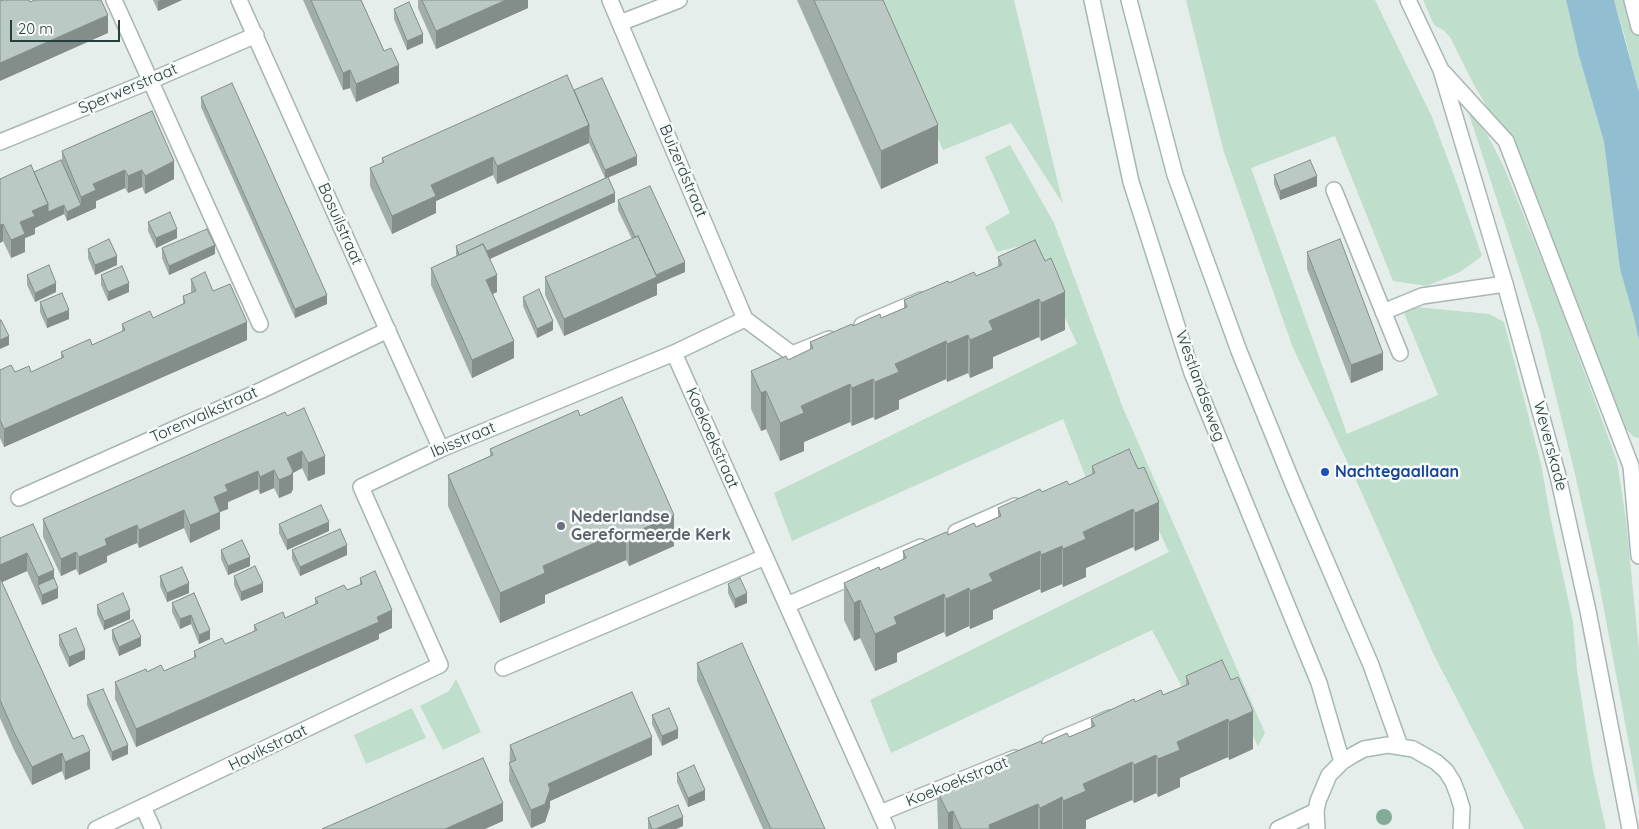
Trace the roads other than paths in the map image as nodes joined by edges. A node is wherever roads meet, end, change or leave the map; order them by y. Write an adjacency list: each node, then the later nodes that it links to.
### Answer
1 (114, 0): 13 (street)
2 (239, 0): 11 (street, Bosuilstraat)
3 (610, 0): 9 (street, Buizerdstraat)
4 (679, 0): 9 (street)
5 (1092, 0): 35 (street, Westlandseweg)
6 (1129, 0): 34 (street)
7 (1408, 0): 12 (street, Weverskade)
8 (1632, 0): 10 (street)
9 (620, 23): 19 (street, Buizerdstraat)
10 (1639, 27)
11 (256, 35): 13 (street, Sperwerstraat); 21 (street, Bosuilstraat)
12 (1441, 70): 16 (street, Weverskade); 25 (street, Weverskade)
13 (150, 81): 14 (street, Sperwerstraat); 20 (street)
14 (0, 142)
15 (1334, 190): 18 (street)
16 (1505, 284): 18 (street); 45 (street, Weverskade)
17 (937, 293): 19 (street)
18 (1383, 312): 23 (street)
19 (745, 319): 22 (street, Ibisstraat)
20 (260, 324)
21 (388, 330): 24 (street, Bosuilstraat); 26 (street, Torenvalkstraat)
22 (674, 353): 24 (street, Ibisstraat); 29 (street, Koekoekstraat)
23 (1400, 353)
24 (441, 449): 31 (street, Ibisstraat)
25 (1635, 465): 28 (street, Weverskade)
26 (19, 498)
27 (1025, 501): 30 (street)
28 (1639, 556)
29 (765, 557): 30 (street, Koekoekstraat); 32 (street)
30 (787, 605): 38 (street, Koekoekstraat)
31 (440, 665): 36 (street, Havikstraat)
32 (504, 668)
33 (1121, 714): 38 (street, Koekoekstraat)
34 (1400, 746): 35 (street); 44 (street)
35 (1342, 762): 37 (street)
36 (143, 807): 39 (street, Havikstraat); 40 (street)
37 (1316, 811): 42 (street); 43 (street)
38 (880, 813): 41 (street, Koekoekstraat)
39 (96, 829)
40 (153, 829)
41 (887, 829)
42 (1278, 829)
43 (1317, 829)
44 (1461, 829)
45 (1630, 829)

